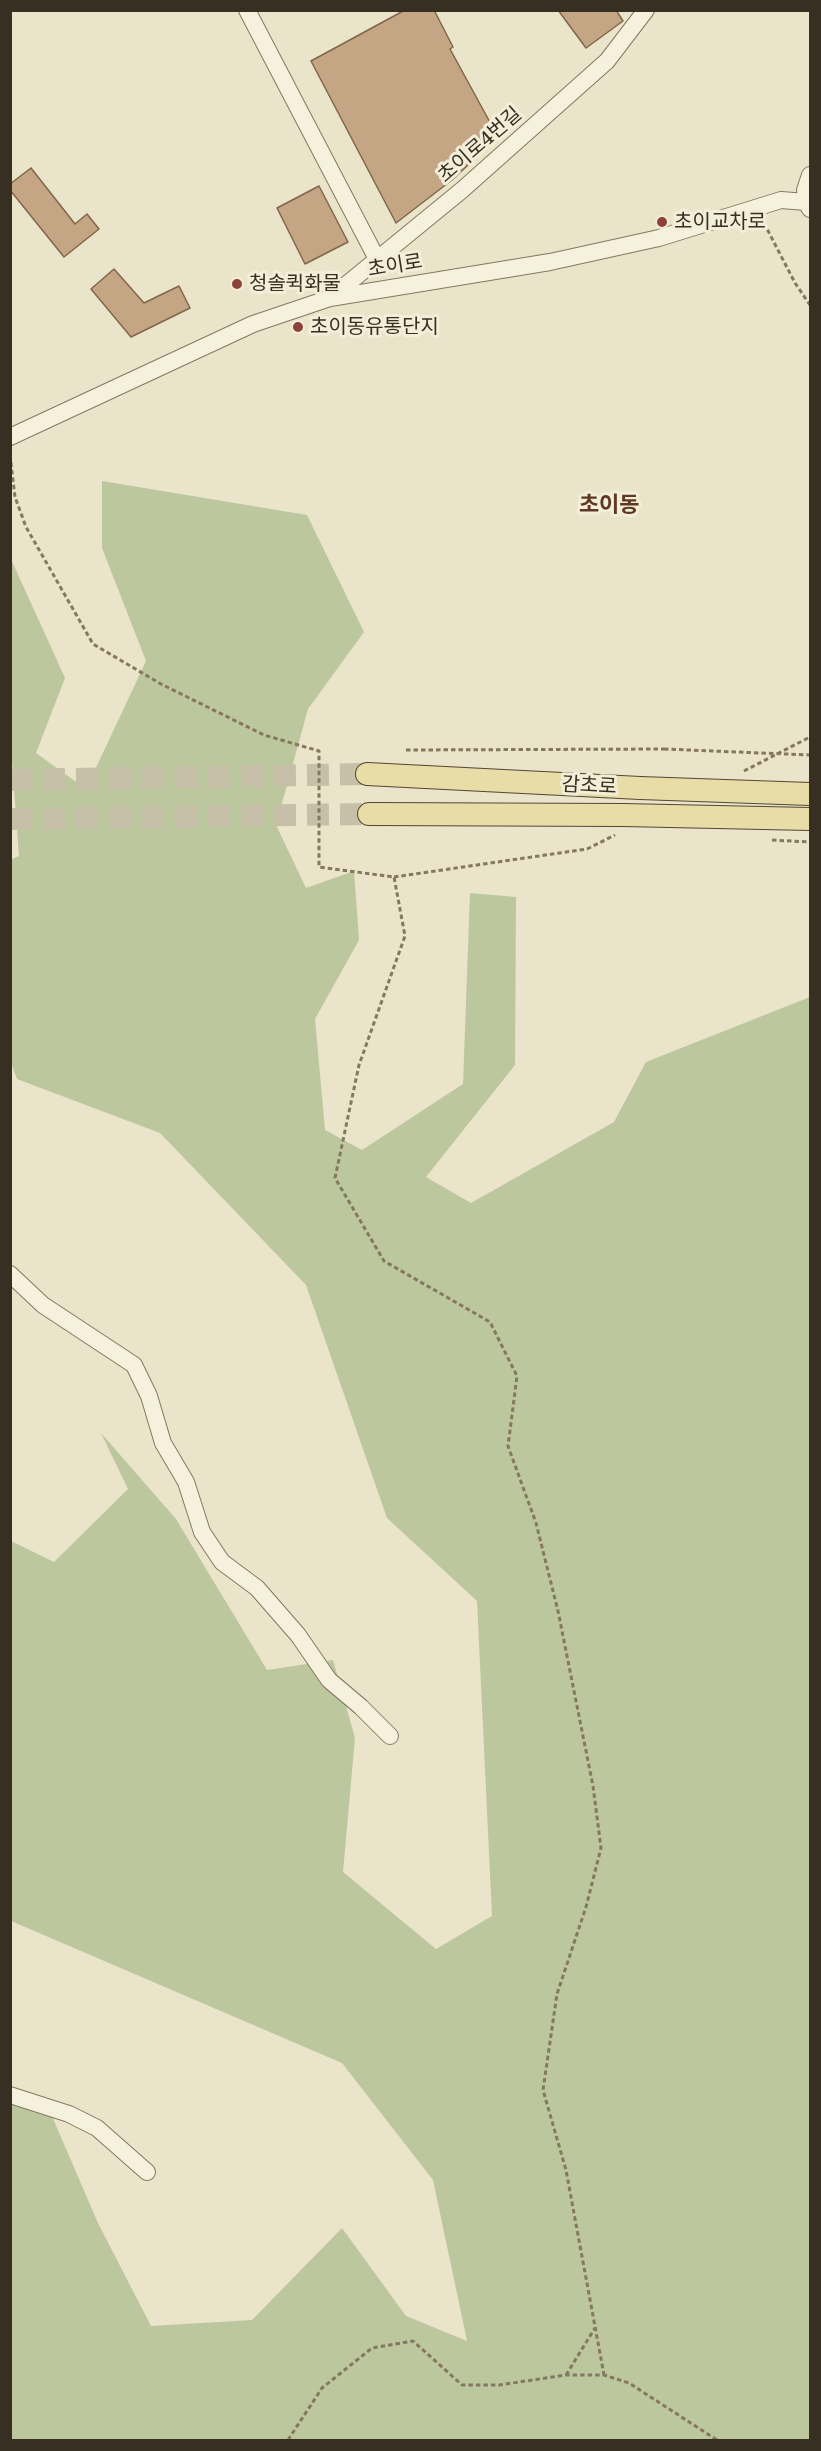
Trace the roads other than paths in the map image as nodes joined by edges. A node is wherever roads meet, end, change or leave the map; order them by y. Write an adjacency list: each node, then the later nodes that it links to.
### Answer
1 (247, 10): 5 (street)
2 (646, 10): 5 (street, 초이로4번길)
3 (810, 174): 4 (street)
4 (808, 206): 6 (street, 초이로)
5 (377, 259): 6 (street, 초이로4번길)
6 (330, 298): 7 (street, 초이로)
7 (10, 437)
8 (368, 774): 9 (main road, 감초로, bridge)
9 (810, 794)
10 (369, 814): 11 (main road, 감초로, bridge)
11 (810, 819)
12 (10, 1274): 13 (street)
13 (390, 1736)
14 (10, 2095): 15 (street)
15 (147, 2172)

